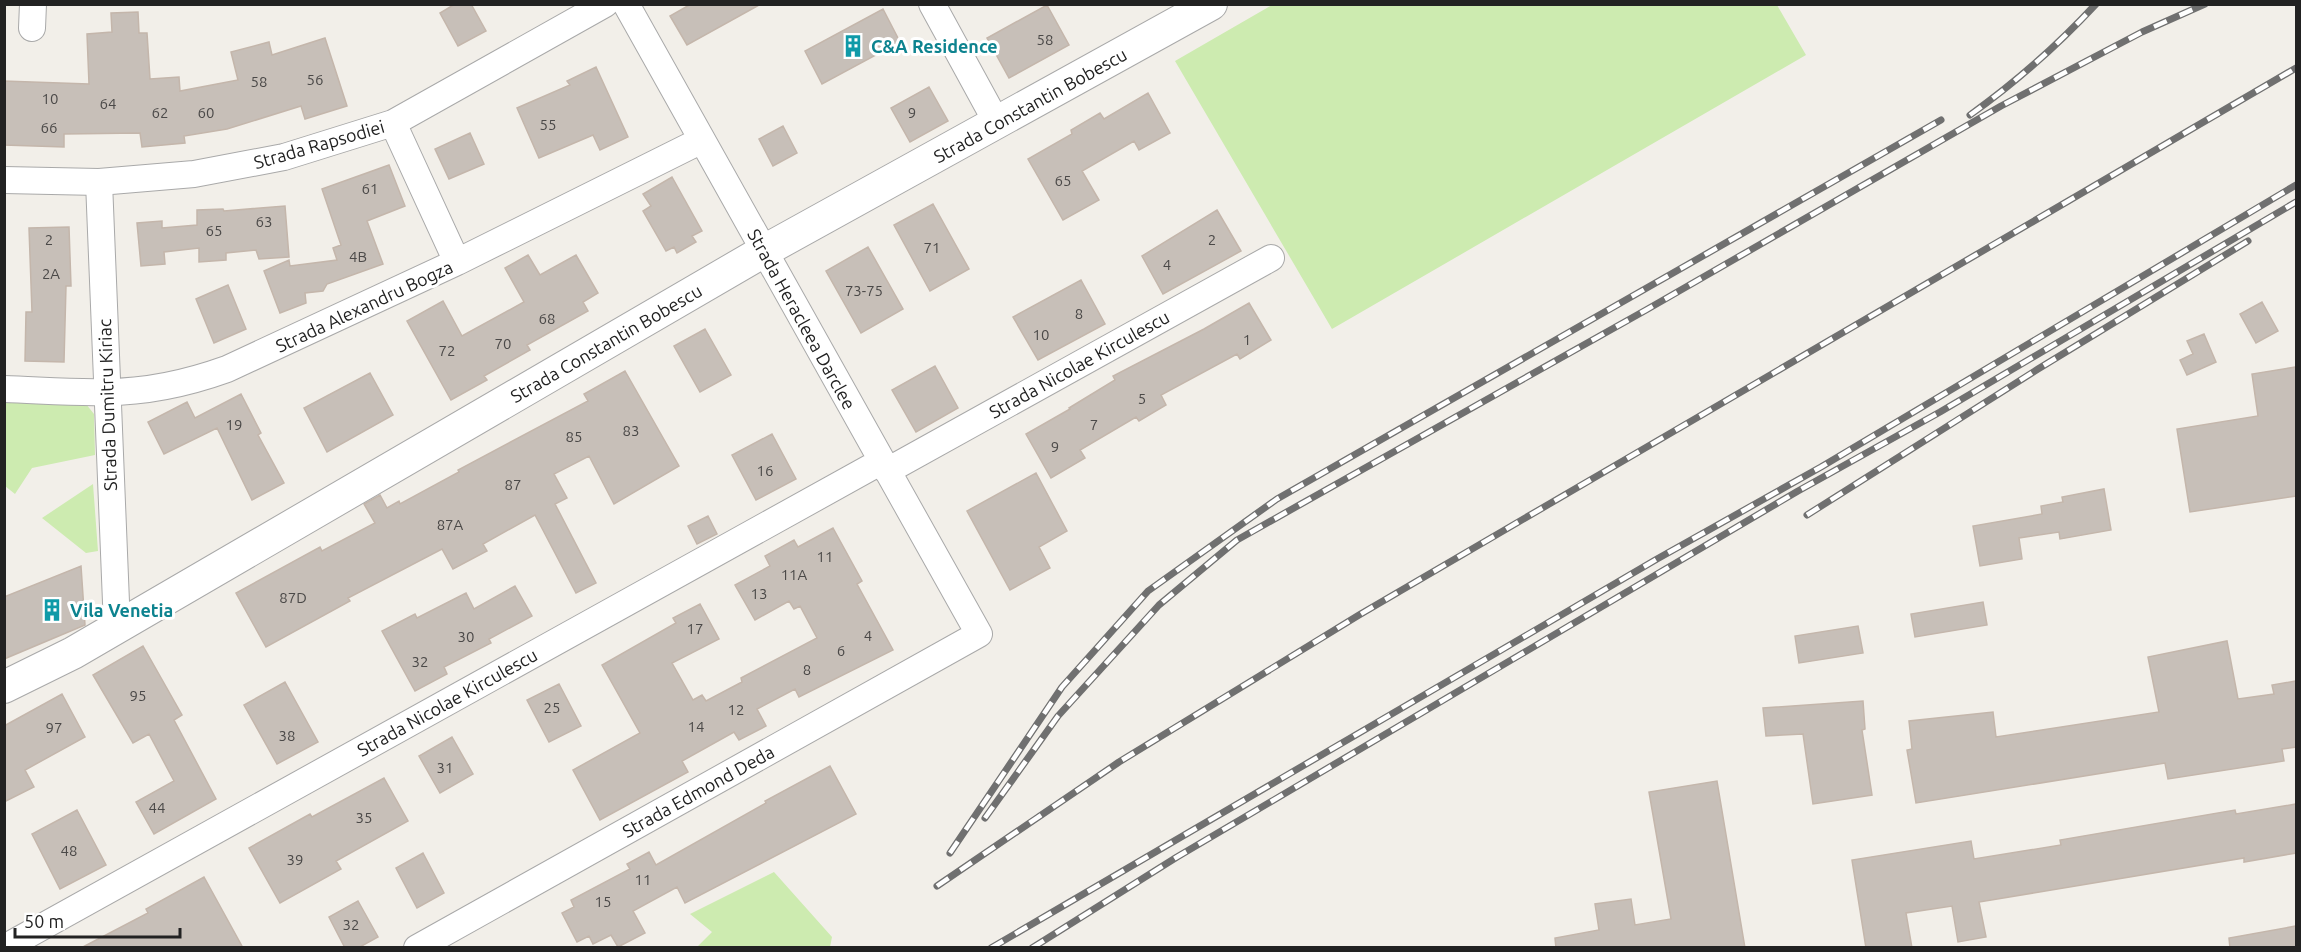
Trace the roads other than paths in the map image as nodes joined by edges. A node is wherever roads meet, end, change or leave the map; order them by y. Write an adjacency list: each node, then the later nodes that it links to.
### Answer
1 (604, 4): 5 (street, Strada Rapsodiei)
2 (626, 4): 7 (street, Strada Heracleea Darclee)
3 (932, 4): 6 (street)
4 (1211, 4): 6 (street, Strada Constantin Bobescu)
5 (393, 123): 9 (street, Strada Rapsodiei); 12 (street)
6 (997, 123): 10 (street, Strada Constantin Bobescu)
7 (702, 140): 10 (street, Strada Heracleea Darclee); 12 (street, Strada Alexandru Bogza)
8 (4, 180): 9 (street, Strada Rapsodiei)
9 (99, 182): 14 (street, Strada Dumitru Kiriac)
10 (764, 251): 15 (street, Strada Heracleea Darclee); 16 (street, Strada Constantin Bobescu)
11 (1271, 258): 15 (street, Strada Nicolae Kirculescu)
12 (457, 262): 14 (street, Strada Alexandru Bogza)
13 (4, 389): 14 (street, Strada Alexandru Bogza)
14 (107, 392): 16 (street, Strada Dumitru Kiriac)
15 (885, 466): 17 (street, Strada Heracleea Darclee); 19 (street, Strada Nicolae Kirculescu)
16 (117, 627): 18 (street, Strada Constantin Bobescu)
17 (979, 634): 20 (street, Strada Edmond Deda)
18 (4, 687)
19 (11, 938)
20 (417, 948)

